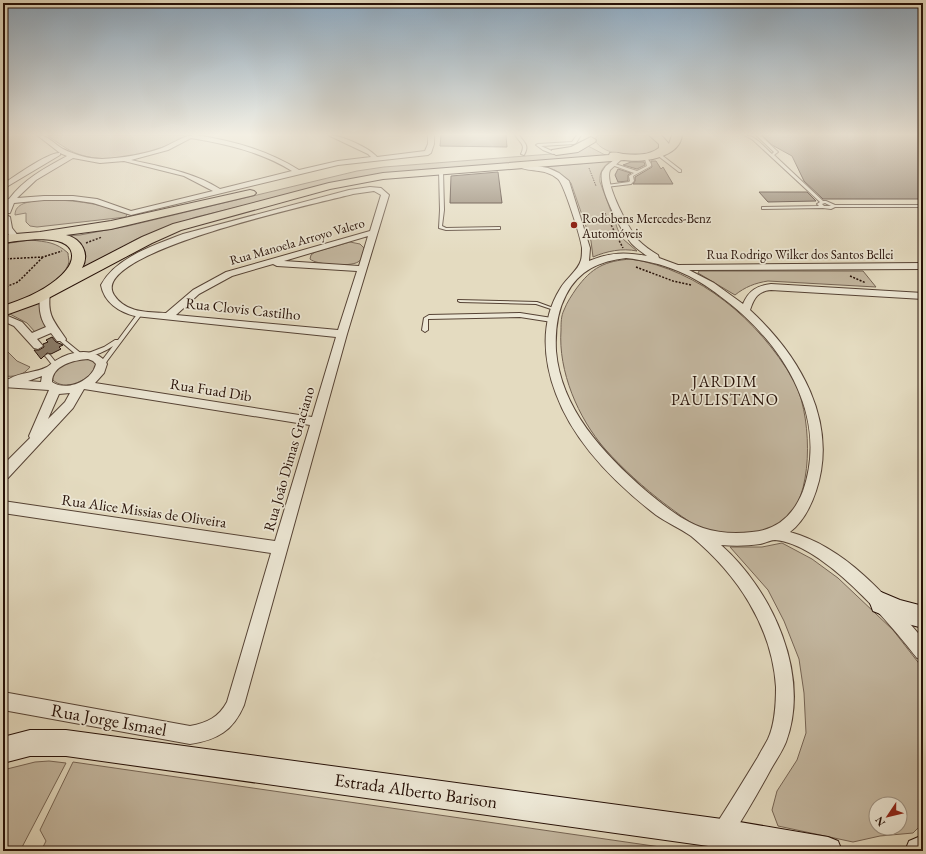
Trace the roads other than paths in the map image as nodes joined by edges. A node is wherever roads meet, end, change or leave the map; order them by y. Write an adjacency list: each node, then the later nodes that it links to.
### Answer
1 (22, 175): 13 (street)
2 (40, 175): 14 (street)
3 (183, 175): 15 (street)
4 (286, 175): 15 (street)
5 (326, 175): 27 (main road)
6 (399, 175): 35 (main road)
7 (440, 175): 25 (lane)
8 (558, 175): 34 (street)
9 (605, 175): 12 (street)
10 (632, 175): 12 (lane)
11 (792, 175): 19 (lane)
12 (607, 186): 29 (street)
13 (3, 187): 14 (street)
14 (24, 187): 17 (street)
15 (218, 191): 17 (street)
16 (382, 191): 26 (street, Rua João Dimas Graciano); 40 (street, Rua Clovis Castilho)
17 (12, 201): 18 (street); 24 (street)
18 (3, 202)
19 (822, 202): 20 (lane); 22 (lane)
20 (834, 206): 21 (lane); 22 (lane)
21 (923, 206)
22 (824, 207): 23 (lane)
23 (763, 208)
24 (5, 218): 28 (street)
25 (499, 228)
26 (374, 232): 30 (street, Rua Manoela Arroyo Valero); 33 (street, Rua João Dimas Graciano)
27 (42, 235): 28 (main road); 35 (main road)
28 (9, 238)
29 (659, 260): 32 (street); 34 (street)
30 (268, 262): 33 (street); 42 (street, Rua Manoela Arroyo Valero)
31 (923, 266): 32 (street, Rua Rodrigo Wilker dos Santos Bellei)
32 (677, 268): 39 (street)
33 (362, 269): 46 (street, Rua João Dimas Graciano)
34 (580, 269): 41 (street)
35 (49, 291): 38 (main road); 44 (street)
36 (923, 296): 39 (street)
37 (460, 302): 41 (lane)
38 (3, 311)
39 (745, 311): 64 (street)
40 (140, 314): 42 (street, Rua Clovis Castilho); 47 (lane)
41 (553, 314): 45 (lane); 63 (street)
42 (169, 316): 46 (street, Rua Clovis Castilho)
43 (3, 317): 48 (street)
44 (52, 328): 48 (street); 49 (street)
45 (425, 330)
46 (342, 334): 59 (street, Rua João Dimas Graciano)
47 (124, 335): 51 (lane); 54 (lane)
48 (30, 338): 50 (street)
49 (62, 339): 51 (lane)
50 (38, 346)
51 (84, 355): 53 (street); 54 (street)
52 (48, 356): 53 (lane)
53 (54, 367): 55 (street); 57 (street)
54 (98, 372): 56 (street); 58 (street)
55 (6, 383): 57 (street)
56 (82, 385): 57 (street); 58 (street, Rua Fuad Dib); 60 (street)
57 (52, 387): 60 (street)
58 (100, 388): 59 (street, Rua Fuad Dib)
59 (317, 422): 65 (street, Rua João Dimas Graciano)
60 (33, 442): 61 (street)
61 (3, 474)
62 (3, 507): 65 (street, Rua Alice Missias de Oliveira)
63 (695, 532): 64 (street); 72 (street)
64 (775, 534): 66 (street)
65 (280, 548): 70 (street, Rua João Dimas Graciano)
66 (881, 603): 67 (street); 68 (street)
67 (923, 617)
68 (923, 652)
69 (3, 701): 70 (street, Rua Jorge Ismael)
70 (213, 729)
71 (3, 750): 72 (street, Estrada Alberto Barison)
72 (722, 833): 74 (street, Estrada Alberto Barison)
73 (923, 849): 75 (street)
74 (828, 851)
75 (919, 851)

